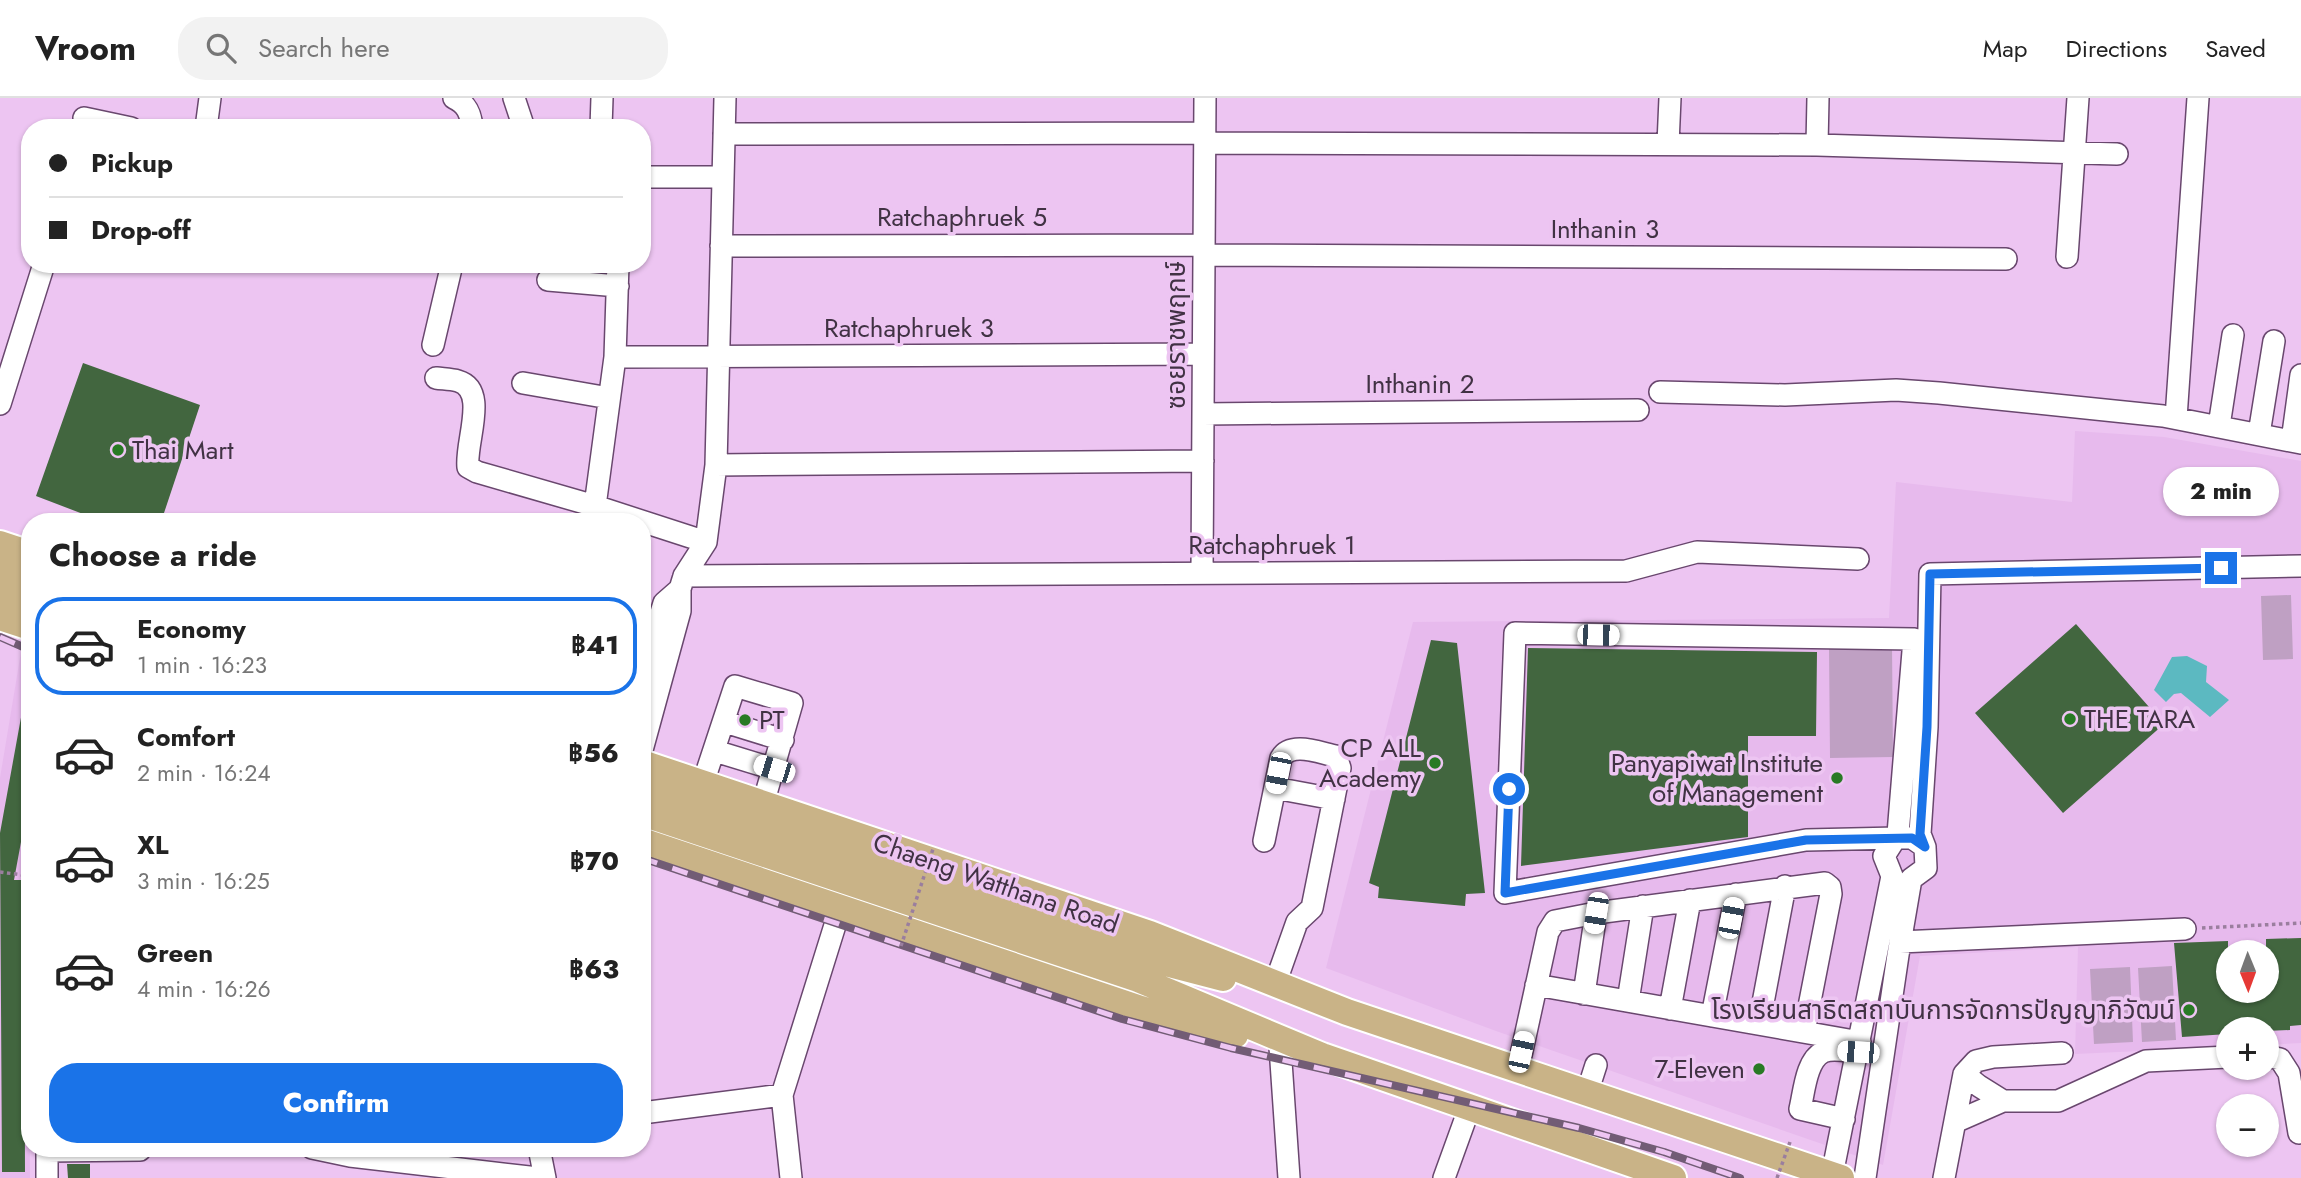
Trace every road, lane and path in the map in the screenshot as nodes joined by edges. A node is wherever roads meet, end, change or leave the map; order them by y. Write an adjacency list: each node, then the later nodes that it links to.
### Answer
1 (211, 98): 13 (street)
2 (454, 98): 14 (street)
3 (514, 98): 15 (street)
4 (602, 98): 16 (street)
5 (725, 98): 17 (street)
6 (1205, 98): 18 (street, ซอยราชพฤกษ์)
7 (1670, 98): 19 (street)
8 (1818, 98): 20 (street)
9 (2078, 98): 21 (street)
10 (2197, 98): 47 (street)
11 (84, 114): 12 (street)
12 (101, 119)
13 (207, 119)
14 (470, 119)
15 (521, 119)
16 (601, 119)
17 (724, 134): 18 (street); 24 (street)
18 (1205, 138): 19 (street); 26 (street, ซอยราชพฤกษ์)
19 (1668, 144): 20 (street)
20 (1817, 145): 21 (street)
21 (2073, 152): 22 (street); 27 (street)
22 (2117, 154)
23 (651, 177): 24 (street)
24 (723, 177): 25 (street)
25 (721, 246): 26 (street, Ratchaphruek 5); 38 (street)
26 (1204, 250): 28 (street, Inthanin 3); 36 (street, ซอยราชพฤกษ์)
27 (2067, 257)
28 (2006, 258)
29 (41, 273): 44 (street)
30 (450, 273): 35 (street)
31 (618, 275): 32 (street); 37 (street)
32 (548, 280)
33 (2233, 335): 48 (street)
34 (2274, 341): 49 (street)
35 (433, 345)
36 (1203, 354): 38 (street, Ratchaphruek 3); 46 (street, ซอยราชพฤกษ์)
37 (615, 357): 38 (street, Ratchaphruek 3); 43 (street)
38 (718, 357): 52 (street)
39 (2301, 376): 50 (street)
40 (436, 377): 53 (street)
41 (523, 383): 43 (street)
42 (1660, 392): 47 (street)
43 (609, 398): 53 (street)
44 (0, 404)
45 (1638, 410): 46 (street, Inthanin 2)
46 (1203, 414): 51 (street, ซอยราชพฤกษ์)
47 (2176, 418): 48 (street)
48 (2219, 426): 49 (street)
49 (2259, 434): 50 (street)
50 (2296, 442)
51 (1203, 461): 52 (street); 62 (street, ซอยราชพฤกษ์)
52 (716, 465): 56 (street)
53 (595, 506): 54 (street)
54 (617, 513)
55 (651, 524): 56 (street)
56 (706, 541): 64 (street)
57 (0, 544): 58 (main road)
58 (21, 551)
59 (1858, 559): 62 (street, Ratchaphruek 1)
60 (2301, 566): 85 (street)
61 (0, 569): 63 (main road)
62 (1202, 573): 64 (street, Ratchaphruek 1)
63 (21, 577)
64 (682, 582): 69 (street); 70 (street)
65 (0, 593): 66 (main road)
66 (21, 600)
67 (0, 617): 68 (main road)
68 (21, 624)
69 (651, 646)
70 (651, 717)
71 (724, 722): 72 (street); 72 (street); 73 (street)
72 (783, 740): 75 (street)
73 (715, 751): 75 (street); 76 (street)
74 (651, 766): 76 (main road, Chaeng Watthana Road)
75 (774, 769): 80 (street)
76 (704, 783): 80 (main road, Chaeng Watthana Road)
77 (1275, 788): 79 (street); 79 (street); 83 (street)
78 (651, 793): 87 (main road, Chaeng Watthana Road)
79 (1334, 799): 101 (street)
80 (762, 803): 101 (main road, Chaeng Watthana Road)
81 (651, 815): 87 (main road, Chaeng Watthana Road)
82 (1897, 838): 82 (street); 85 (street); 90 (street)
83 (1264, 841)
84 (651, 844): 94 (main road, Chaeng Watthana Road)
85 (1925, 847): 90 (street)
86 (933, 849): 100 (path, bridge)
87 (821, 862): 106 (main road, Chaeng Watthana Road); 113 (main road, Chaeng Watthana Road)
88 (0, 872): 89 (path)
89 (21, 875)
90 (1901, 877): 99 (street); 111 (street)
91 (1785, 886): 92 (street); 108 (street); 109 (street)
92 (1736, 894): 93 (street); 107 (street)
93 (1690, 900): 95 (street); 105 (street)
94 (841, 906): 110 (main road, Chaeng Watthana Road); 120 (street)
95 (1643, 906): 96 (street); 104 (street)
96 (1596, 913): 102 (street); 103 (street)
97 (2301, 923): 98 (path)
98 (2185, 929): 99 (street)
99 (1900, 942): 140 (street)
100 (901, 946)
101 (1275, 984): 106 (main road, Chaeng Watthana Road)
102 (1536, 985): 103 (street); 117 (street)
103 (1584, 993): 104 (street)
104 (1628, 1001): 105 (street)
105 (1670, 1009): 107 (street)
106 (1347, 1012): 117 (main road, Chaeng Watthana Road)
107 (1712, 1016): 108 (street)
108 (1759, 1024): 109 (street)
109 (1804, 1032): 111 (street)
110 (1280, 1047): 113 (main road, Chaeng Watthana Road); 136 (street)
111 (1859, 1047): 124 (street); 124 (street)
112 (2062, 1053): 118 (street)
113 (1322, 1056): 122 (main road, Chaeng Watthana Road)
114 (2216, 1057): 121 (street)
115 (2279, 1059): 126 (street)
116 (1596, 1065): 119 (street)
117 (1518, 1069): 119 (main road, Chaeng Watthana Road)
118 (1964, 1074): 121 (street); 125 (street)
119 (1587, 1093): 131 (main road, Chaeng Watthana Road)
120 (782, 1096): 123 (street); 135 (street)
121 (2003, 1101): 125 (street)
122 (1469, 1109): 137 (street); 138 (main road, Chaeng Watthana Road)
123 (651, 1112)
124 (1844, 1119): 131 (street)
125 (1955, 1122): 141 (street)
126 (2299, 1133)
127 (1790, 1142): 139 (path, bridge)
128 (47, 1157): 132 (street)
129 (359, 1157): 133 (street)
130 (541, 1157): 134 (street)
131 (1837, 1177)
132 (47, 1178)
133 (538, 1178)
134 (545, 1178)
135 (791, 1178)
136 (1289, 1178)
137 (1444, 1178)
138 (1673, 1178)
139 (1777, 1178)
140 (1866, 1178)
141 (1944, 1178)

